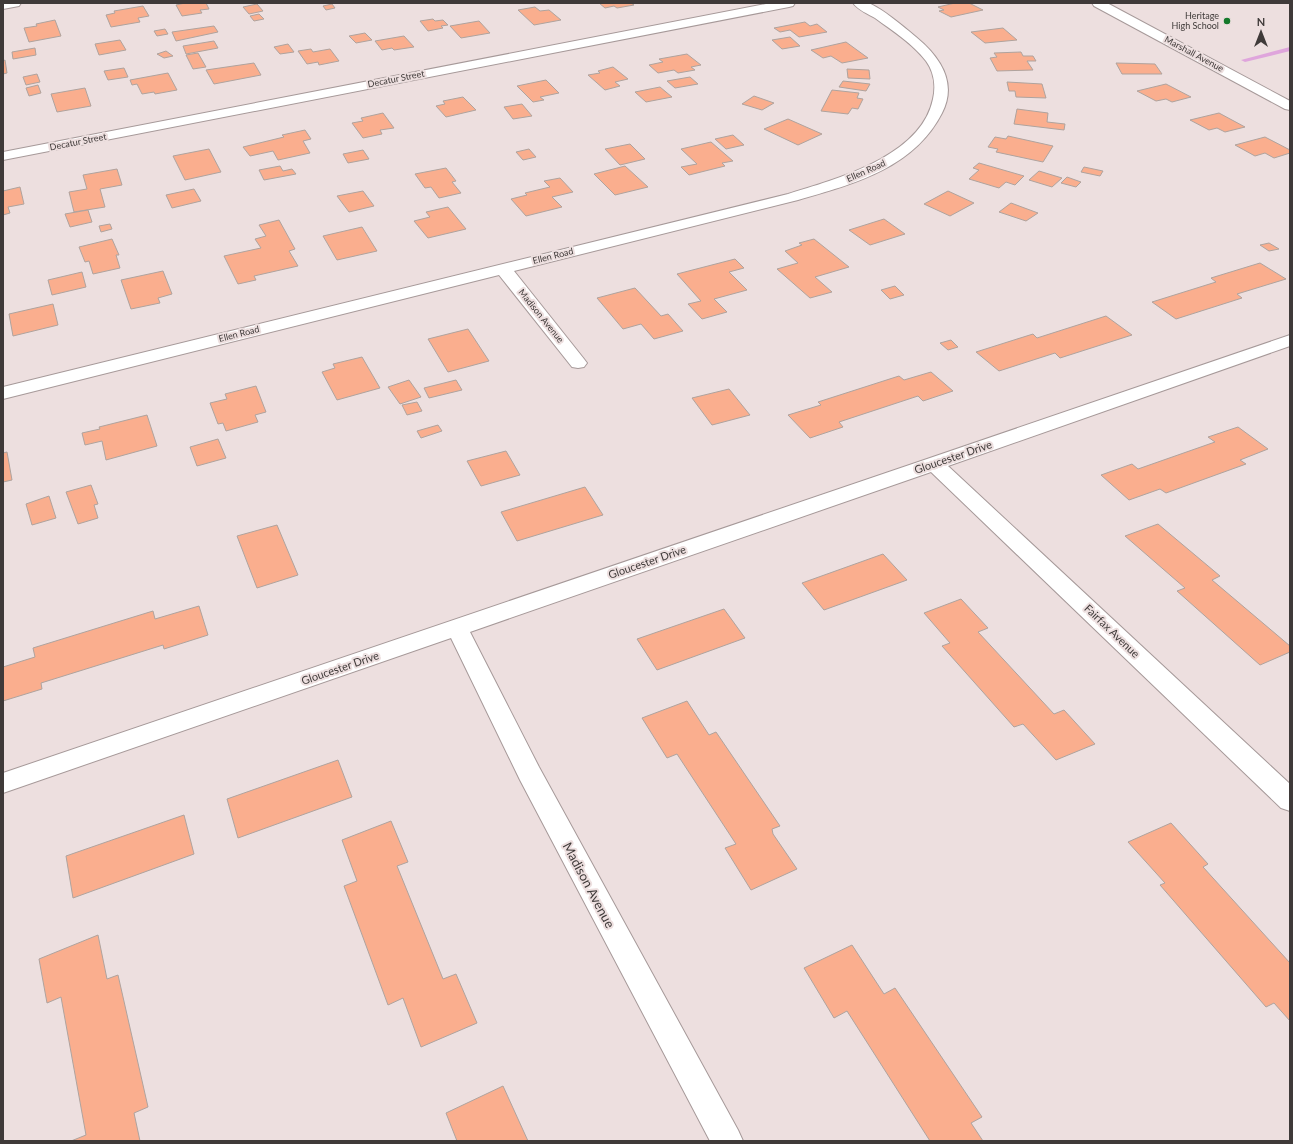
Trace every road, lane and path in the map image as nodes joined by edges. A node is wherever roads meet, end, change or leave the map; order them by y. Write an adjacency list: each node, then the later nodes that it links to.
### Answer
1 (15, 3): 5 (street)
2 (789, 3): 7 (street, Decatur Street)
3 (859, 3): 8 (street, Ellen Road)
4 (1098, 3): 6 (street, Marshall Avenue)
5 (3, 5)
6 (1290, 106)
7 (3, 156)
8 (503, 269): 10 (street, Madison Avenue); 11 (street, Ellen Road)
9 (1286, 346): 12 (street, Gloucester Drive)
10 (578, 363)
11 (3, 393)
12 (934, 464): 13 (street, Gloucester Drive); 15 (street, Fairfax Avenue)
13 (456, 628): 14 (street, Gloucester Drive); 16 (street, Madison Avenue)
14 (3, 783)
15 (1290, 800)
16 (726, 1141)

